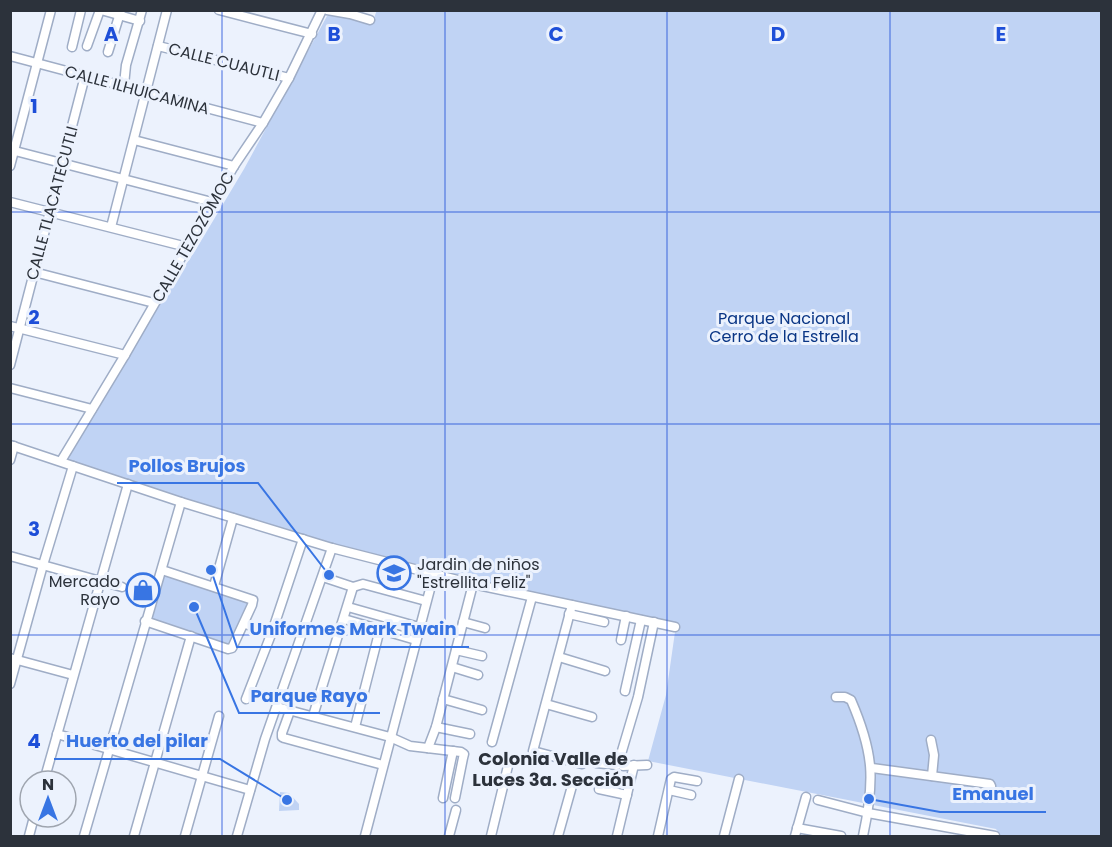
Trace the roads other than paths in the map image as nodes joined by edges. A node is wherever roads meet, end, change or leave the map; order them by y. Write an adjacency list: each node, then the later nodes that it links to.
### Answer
1 (51, 10): 19 (street)
2 (81, 10): 14 (street)
3 (101, 10): 9 (street); 15 (street)
4 (142, 10): 12 (street)
5 (167, 10): 16 (street)
6 (219, 10): 13 (street)
7 (322, 10): 13 (street, CALLE TEZOZÓMOC)
8 (327, 10): 10 (street)
9 (120, 13): 12 (street); 17 (street)
10 (352, 13): 11 (street)
11 (370, 20)
12 (140, 21): 22 (street)
13 (312, 34): 21 (street, CALLE TEZOZÓMOC)
14 (72, 46)
15 (87, 46)
16 (158, 46): 21 (street, CALLE CUAUTLI); 23 (street)
17 (108, 52)
18 (10, 56): 19 (street, CALLE ILHUICAMINA)
19 (37, 63): 20 (street, CALLE ILHUICAMINA); 25 (street)
20 (86, 76): 22 (street, CALLE ILHUICAMINA); 28 (street, CALLE TLACATECUTLI)
21 (289, 78): 24 (street, CALLE TEZOZÓMOC)
22 (124, 85): 23 (street, CALLE ILHUICAMINA)
23 (146, 93): 24 (street, CALLE ILHUICAMINA); 26 (street)
24 (263, 123): 30 (street, CALLE TEZOZÓMOC)
25 (15, 131): 27 (street)
26 (134, 140): 30 (street); 31 (street)
27 (15, 151): 28 (street); 29 (street)
28 (62, 164): 31 (street); 34 (street, CALLE TLACATECUTLI)
29 (10, 166)
30 (234, 166): 33 (street, CALLE TEZOZÓMOC)
31 (124, 179): 33 (street); 35 (street)
32 (10, 202): 34 (street)
33 (212, 202): 36 (street, CALLE TEZOZÓMOC)
34 (51, 212): 35 (street); 37 (street, CALLE TLACATECUTLI)
35 (111, 227): 36 (street)
36 (187, 247): 38 (street, CALLE TEZOZÓMOC)
37 (34, 272): 38 (street); 39 (street, CALLE TLACATECUTLI)
38 (154, 303): 40 (street, CALLE TEZOZÓMOC)
39 (15, 327): 40 (street); 41 (street, CALLE TLACATECUTLI)
40 (125, 355): 43 (street, CALLE TEZOZÓMOC)
41 (10, 365)
42 (10, 388): 43 (street)
43 (92, 408): 46 (street, CALLE TEZOZÓMOC)
44 (12, 446): 45 (street); 46 (street)
45 (10, 460)
46 (61, 461): 47 (street)
47 (74, 466): 48 (street); 54 (street)
48 (128, 484): 49 (street); 58 (street)
49 (181, 502): 50 (street); 55 (street)
50 (233, 518): 51 (street); 61 (street)
51 (303, 539): 52 (street); 79 (street)
52 (332, 548): 56 (street); 57 (street)
53 (10, 556): 54 (street)
54 (42, 565): 58 (street); 86 (street)
55 (162, 570): 61 (street); 70 (street)
56 (434, 574): 59 (street); 64 (street)
57 (322, 577): 62 (street); 97 (street)
58 (100, 581): 60 (street); 89 (street)
59 (473, 584): 63 (street); 71 (street)
60 (122, 586)
61 (214, 586): 74 (street)
62 (353, 587): 64 (street); 65 (street)
63 (532, 597): 66 (street); 109 (street)
64 (426, 601): 75 (street)
65 (348, 607): 68 (street); 75 (street)
66 (571, 610): 67 (street); 72 (street); 85 (street)
67 (626, 616): 69 (street); 82 (street)
68 (344, 619): 78 (street); 101 (street)
69 (641, 620): 73 (street); 92 (street)
70 (146, 621): 80 (street); 110 (street)
71 (463, 622): 77 (street); 83 (street)
72 (604, 622)
73 (654, 622): 76 (street); 114 (street)
74 (244, 624): 79 (street); 80 (street)
75 (419, 627): 81 (street)
76 (675, 627)
77 (485, 628)
78 (380, 629): 81 (street); 103 (street)
79 (272, 632): 94 (street)
80 (191, 636): 113 (street)
81 (416, 640): 107 (street)
82 (621, 640)
83 (456, 650): 84 (street); 87 (street)
84 (482, 656)
85 (559, 657): 88 (street); 96 (street)
86 (14, 659): 89 (street); 91 (street)
87 (452, 668): 90 (street); 95 (street)
88 (605, 671)
89 (73, 675): 105 (street)
90 (478, 675)
91 (10, 684)
92 (625, 691)
93 (836, 696): 121 (street)
94 (246, 699)
95 (443, 699): 98 (street); 104 (street)
96 (546, 704): 102 (street); 115 (street)
97 (277, 707): 99 (street); 130 (street)
98 (482, 710)
99 (290, 711): 101 (street); 116 (street)
100 (219, 716): 123 (street)
101 (313, 716): 103 (street)
102 (592, 717)
103 (355, 727): 107 (street)
104 (436, 727): 106 (street); 111 (street)
105 (57, 734): 110 (street); 122 (street)
106 (470, 734)
107 (390, 737): 111 (street); 116 (street)
108 (931, 740): 124 (street)
109 (492, 742)
110 (109, 748): 113 (street); 141 (street)
111 (428, 748): 112 (street)
112 (453, 751): 135 (street); 136 (street)
113 (156, 762): 123 (street); 142 (street)
114 (596, 763)
115 (582, 764)
116 (383, 765): 145 (street)
117 (634, 765): 118 (street); 120 (street); 132 (street)
118 (647, 765)
119 (508, 766): 147 (street)
120 (623, 766)
121 (872, 768): 124 (street); 139 (street)
122 (47, 769)
123 (202, 775): 130 (street); 143 (street)
124 (932, 776): 128 (street)
125 (739, 779): 151 (street)
126 (697, 781): 131 (street)
127 (572, 786): 148 (street)
128 (991, 786)
129 (599, 789): 132 (street)
130 (250, 790): 144 (street)
131 (669, 790): 133 (street); 150 (street)
132 (627, 795): 149 (street)
133 (691, 795)
134 (806, 797): 140 (street)
135 (443, 798)
136 (455, 798)
137 (818, 800): 139 (street)
138 (456, 810): 146 (street)
139 (868, 813): 153 (street); 154 (street)
140 (796, 832): 152 (street)
141 (84, 837)
142 (134, 837)
143 (185, 837)
144 (237, 837)
145 (365, 837)
146 (449, 837)
147 (491, 837)
148 (558, 837)
149 (617, 837)
150 (658, 837)
151 (724, 837)
152 (841, 837)
153 (863, 837)
154 (995, 837)

